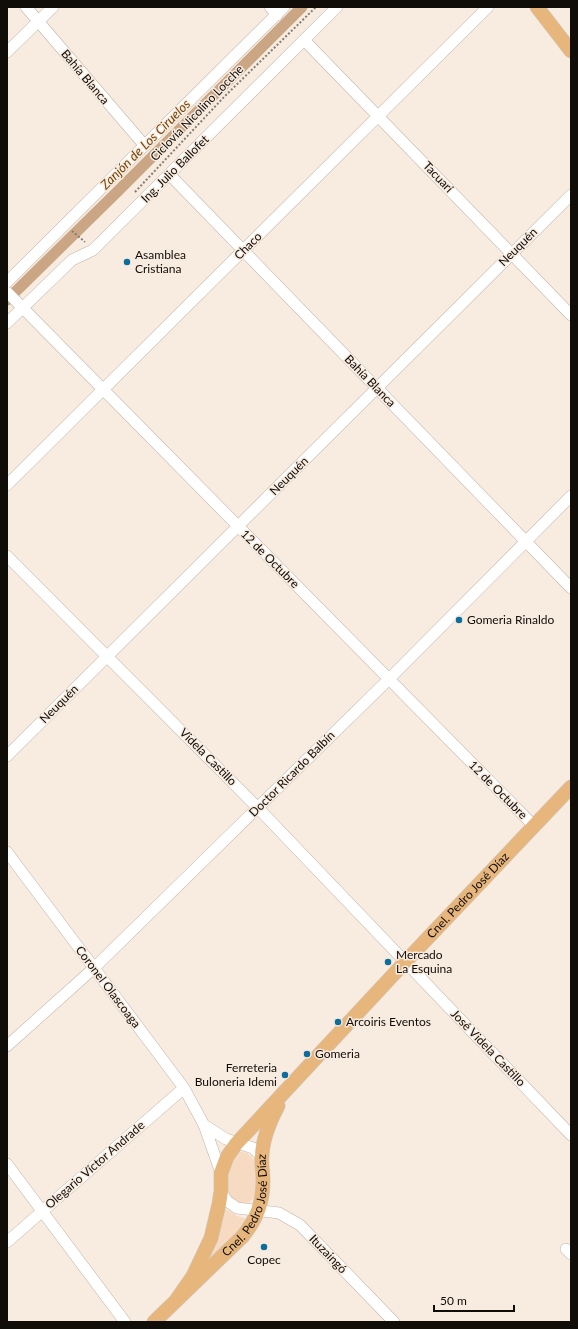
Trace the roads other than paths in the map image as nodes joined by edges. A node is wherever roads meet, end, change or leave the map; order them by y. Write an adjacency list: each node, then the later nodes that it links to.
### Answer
1 (26, 7): 7 (street, Bahía Blanca)
2 (53, 7): 7 (street)
3 (337, 7): 8 (street, Ing. Julio Ballofet)
4 (488, 7): 11 (street, Chaco)
5 (537, 7): 9 (main road)
6 (277, 10): 12 (street)
7 (39, 22): 10 (street); 12 (street, Bahía Blanca)
8 (304, 40): 11 (street, Tacuarí); 13 (street, Ing. Julio Ballofet)
9 (571, 51)
10 (7, 52)
11 (378, 116): 15 (street, Chaco); 16 (street, Tacuarí)
12 (145, 146): 17 (street)
13 (169, 174): 15 (street, Bahía Blanca); 19 (street, Ing. Julio Ballofet)
14 (571, 195): 16 (street, Neuquén)
15 (244, 251): 22 (street, Bahía Blanca); 23 (street, Chaco)
16 (512, 254): 20 (street, Tacuarí); 22 (street, Neuquén)
17 (7, 282)
18 (7, 292): 19 (street, 12 de Octubre)
19 (19, 305): 21 (street, Ing. Julio Ballofet); 23 (street, 12 de Octubre)
20 (571, 315)
21 (7, 323)
22 (376, 388): 26 (street, Neuquén); 27 (street, Bahía Blanca)
23 (103, 390): 24 (street, Chaco); 26 (street, 12 de Octubre)
24 (7, 485)
25 (571, 496): 27 (street, Doctor Ricardo Balbín)
26 (238, 526): 30 (street, Neuquén); 31 (street, 12 de Octubre)
27 (525, 541): 29 (street, Bahía Blanca); 31 (street, Doctor Ricardo Balbín)
28 (7, 556): 30 (street, Videla Castillo)
29 (571, 588)
30 (108, 657): 32 (street, Neuquén); 34 (street, Videla Castillo)
31 (389, 679): 34 (street, Doctor Ricardo Balbín); 35 (street, 12 de Octubre)
32 (7, 756)
33 (571, 787): 35 (main road, Cnel. Pedro José Díaz)
34 (258, 808): 37 (street, Videla Castillo); 38 (street, Doctor Ricardo Balbín)
35 (534, 826): 37 (main road, Cnel. Pedro José Díaz)
36 (7, 852): 38 (street, Coronel Olascoaga)
37 (406, 961): 41 (main road, Cnel. Pedro José Díaz); 43 (street, José Videla Castillo)
38 (94, 968): 39 (street, Doctor Ricardo Balbín); 40 (street, Coronel Olascoaga)
39 (7, 1046)
40 (184, 1088): 42 (street, Coronel Olascoaga); 50 (street, Olegario Víctor Andrade)
41 (284, 1093): 44 (main road, Cnel. Pedro José Díaz); 45 (main road, Cnel. Pedro José Díaz)
42 (204, 1126): 44 (street, Coronel Olascoaga); 47 (street, Coronel Olascoaga)
43 (571, 1135)
44 (241, 1145): 45 (street); 47 (main road, Cnel. Pedro José Díaz)
45 (262, 1157): 49 (main road, Cnel. Pedro José Díaz)
46 (7, 1164): 50 (street)
47 (221, 1173): 48 (main road, Cnel. Pedro José Díaz)
48 (221, 1192): 49 (street); 52 (main road, Cnel. Pedro José Díaz)
49 (256, 1206): 52 (main road, Cnel. Pedro José Díaz); 55 (street, Ituzaingó)
50 (42, 1212): 51 (street, Olegario Víctor Andrade); 53 (street)
51 (7, 1242)
52 (176, 1299): 54 (main road, Cnel. Pedro José Díaz)
53 (125, 1322)
54 (154, 1322)
55 (394, 1322)

